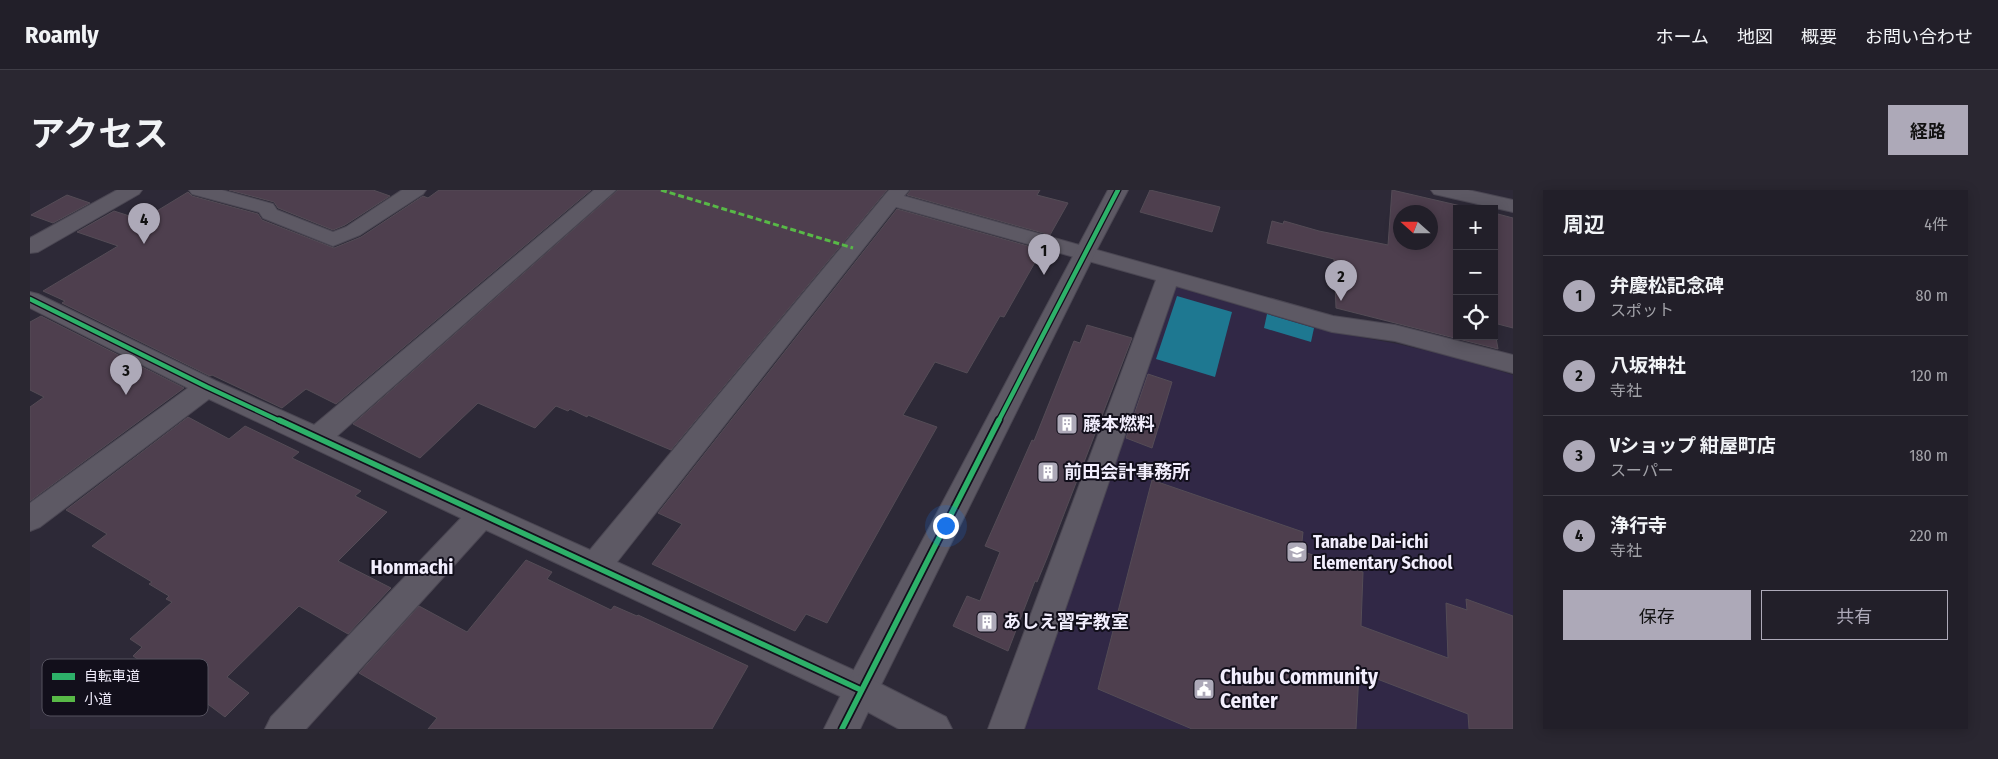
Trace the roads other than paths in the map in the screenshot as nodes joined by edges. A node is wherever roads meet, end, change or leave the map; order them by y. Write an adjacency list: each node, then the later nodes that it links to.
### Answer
1 (132, 190): 9 (street)
2 (199, 190): 3 (street)
3 (416, 190)
4 (606, 190): 15 (street)
5 (1118, 190): 10 (street)
6 (1442, 190): 8 (street)
7 (895, 195): 10 (street); 18 (street)
8 (1513, 206)
9 (30, 247)
10 (1084, 253): 11 (street); 19 (street)
11 (1168, 276): 13 (street); 23 (street)
12 (34, 307): 14 (street)
13 (1513, 364)
14 (207, 387): 15 (street); 17 (street)
15 (317, 438): 16 (street)
16 (481, 516): 18 (street); 20 (street)
17 (30, 519)
18 (595, 567): 19 (street)
19 (861, 690): 21 (street); 22 (street)
20 (283, 729)
21 (842, 729)
22 (934, 729)
23 (1006, 729)

